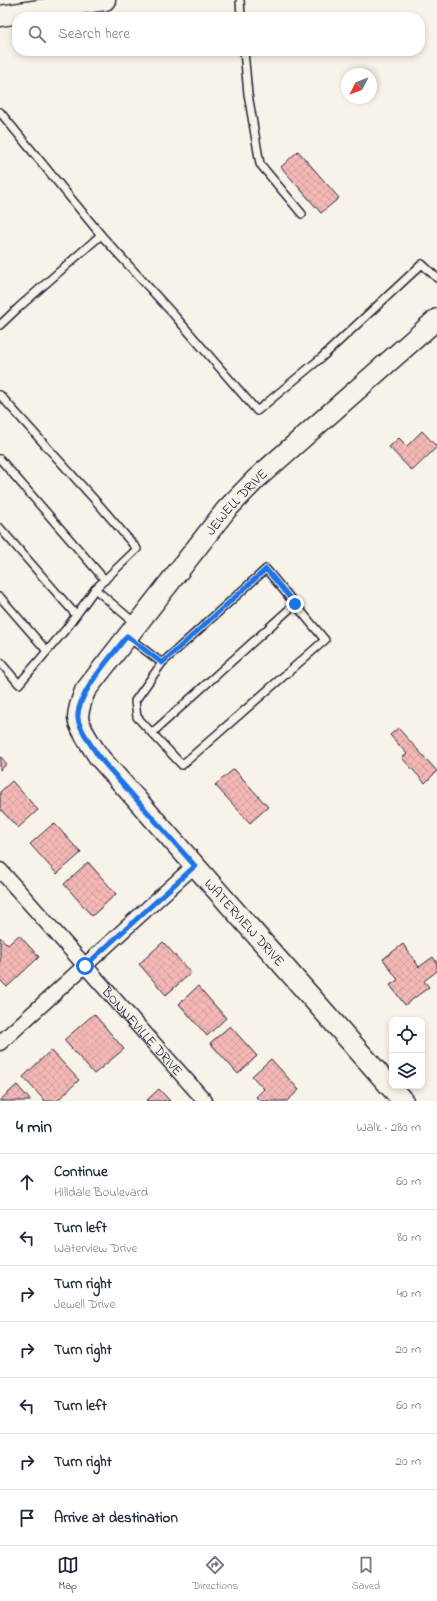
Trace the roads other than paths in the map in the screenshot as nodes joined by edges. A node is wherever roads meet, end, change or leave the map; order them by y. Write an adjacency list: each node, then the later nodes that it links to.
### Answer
1 (105, 0): 3 (street)
2 (240, 0): 4 (lane)
3 (26, 12)
4 (241, 12)
5 (12, 14): 6 (street)
6 (0, 16)
7 (244, 56): 9 (lane)
8 (0, 112): 10 (lane)
9 (302, 214)
10 (101, 235): 11 (lane); 13 (lane)
11 (437, 278)
12 (437, 319): 22 (street, JEWELL DRIVE)
13 (0, 326)
14 (0, 394): 17 (lane)
15 (0, 459): 17 (lane)
16 (0, 528): 21 (lane)
17 (104, 580): 18 (lane)
18 (95, 589): 21 (lane); 22 (lane)
19 (0, 597): 23 (lane)
20 (295, 604): 25 (lane); 27 (lane); 27 (lane)
21 (76, 615): 23 (lane)
22 (132, 631): 25 (lane); 26 (street, JEWELL DRIVE)
23 (47, 651): 24 (lane)
24 (0, 662)
25 (162, 663): 27 (lane)
26 (78, 719): 28 (street, WATERVIEW DRIVE)
27 (152, 733)
28 (195, 866): 30 (street); 33 (street, WATERVIEW DRIVE)
29 (0, 870): 30 (street, BONNEVILLE DRIVE)
30 (85, 966): 31 (street); 32 (street, BONNEVILLE DRIVE)
31 (0, 1043)
32 (205, 1101)
33 (403, 1101)

